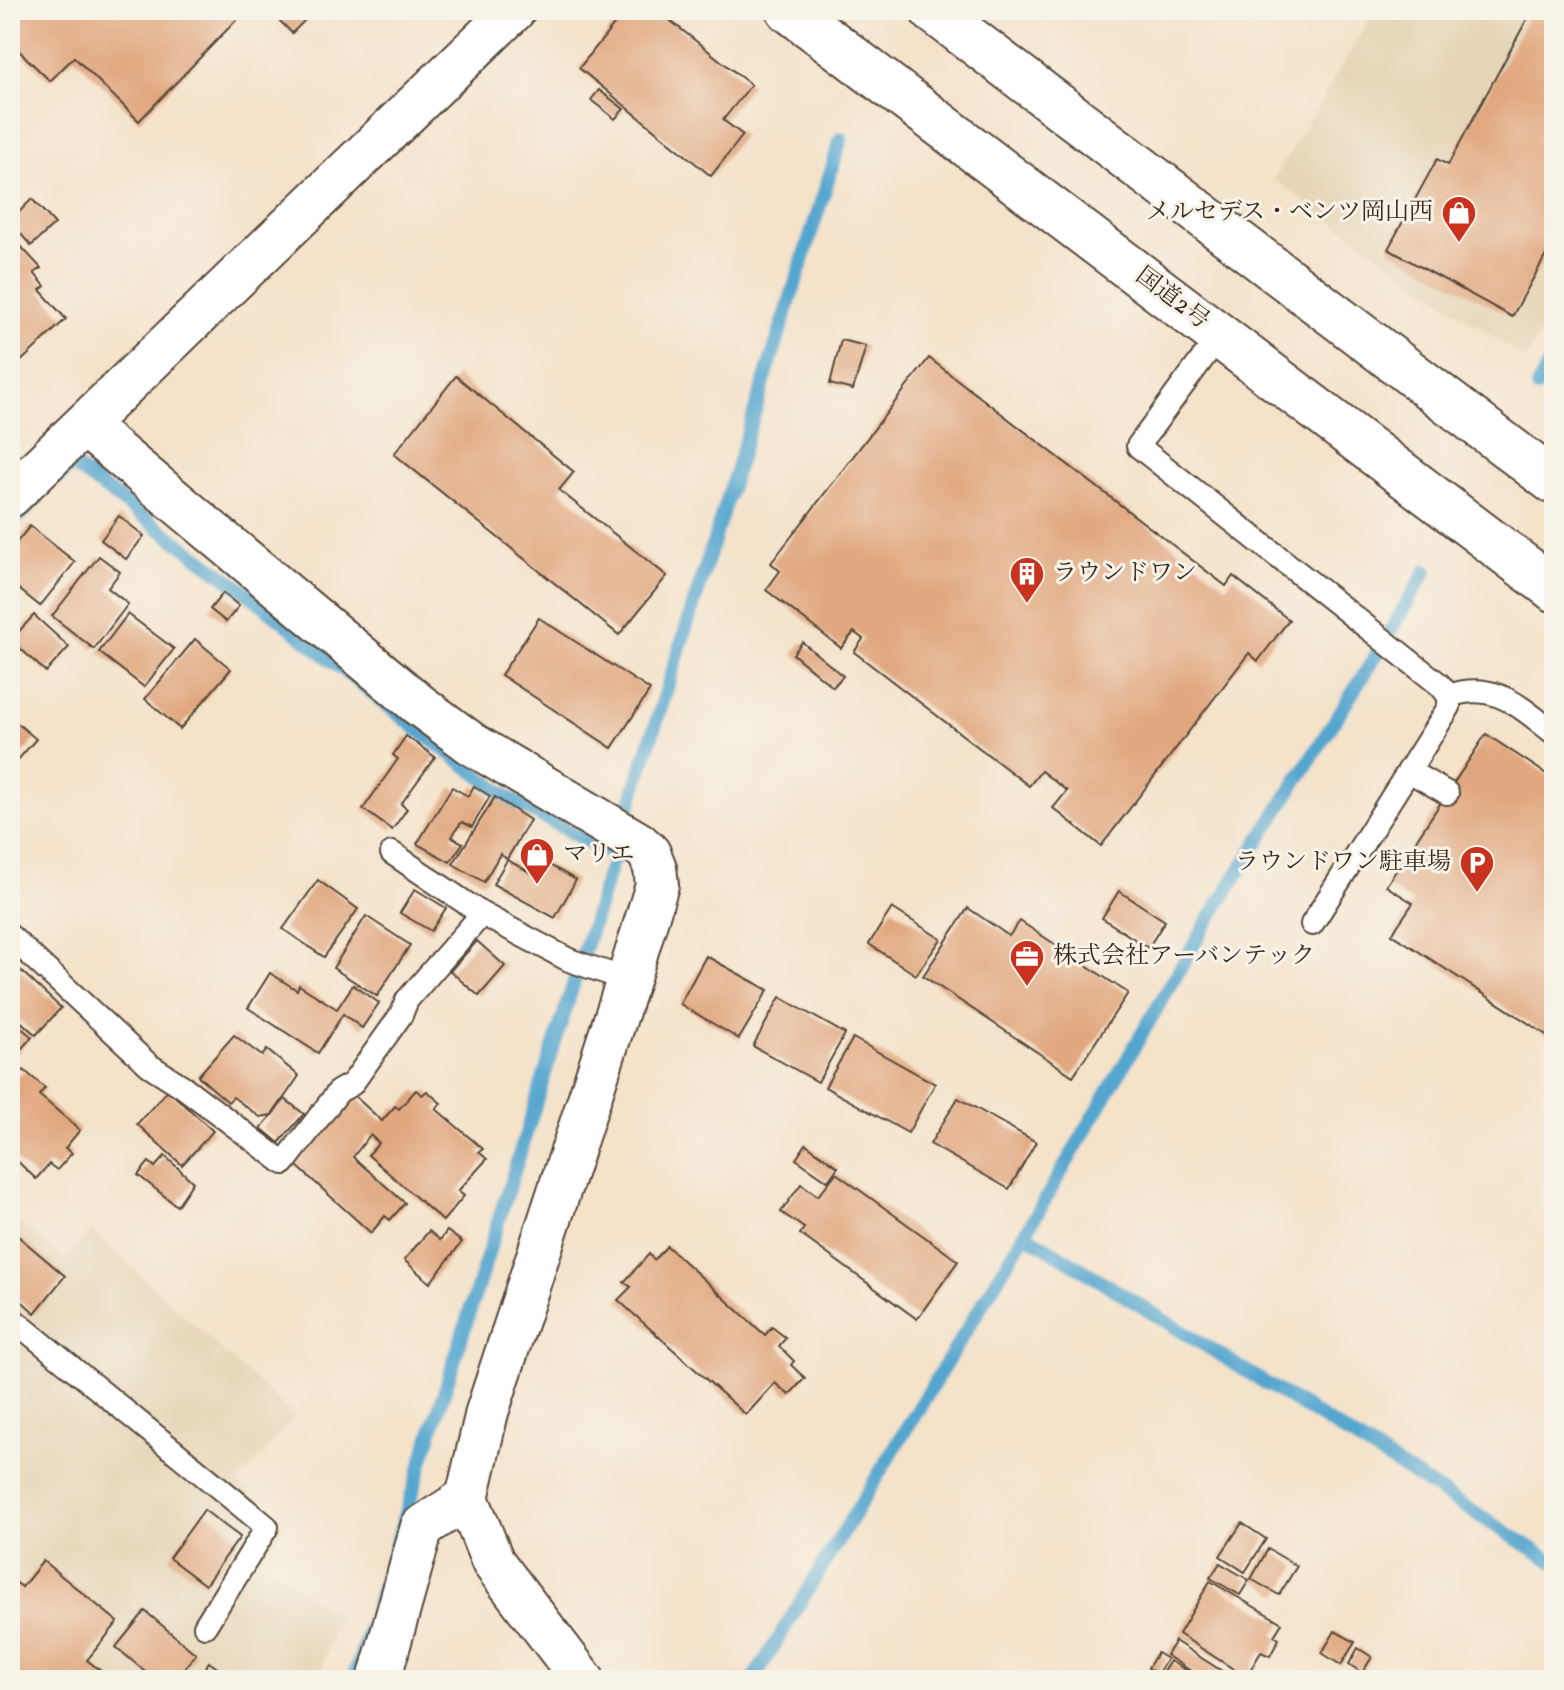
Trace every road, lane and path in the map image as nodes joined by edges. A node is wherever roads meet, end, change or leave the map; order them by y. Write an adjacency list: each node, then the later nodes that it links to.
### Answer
1 (514, 10): 5 (street)
2 (789, 10): 4 (highway, 国道2号)
3 (932, 10): 6 (highway)
4 (1220, 335): 8 (highway, 国道2号); 9 (lane)
5 (84, 425): 7 (street); 17 (street)
6 (1554, 482)
7 (10, 496)
8 (1554, 589)
9 (1449, 696): 10 (lane); 11 (lane)
10 (1554, 733)
11 (1409, 771): 12 (lane); 15 (lane)
12 (1447, 793)
13 (392, 853): 14 (lane)
14 (482, 914): 16 (lane); 17 (lane)
15 (1312, 924)
16 (10, 936)
17 (613, 976): 19 (street)
18 (10, 1317): 20 (lane)
19 (467, 1498): 21 (street); 22 (street)
20 (205, 1626)
21 (379, 1680)
22 (583, 1680)

